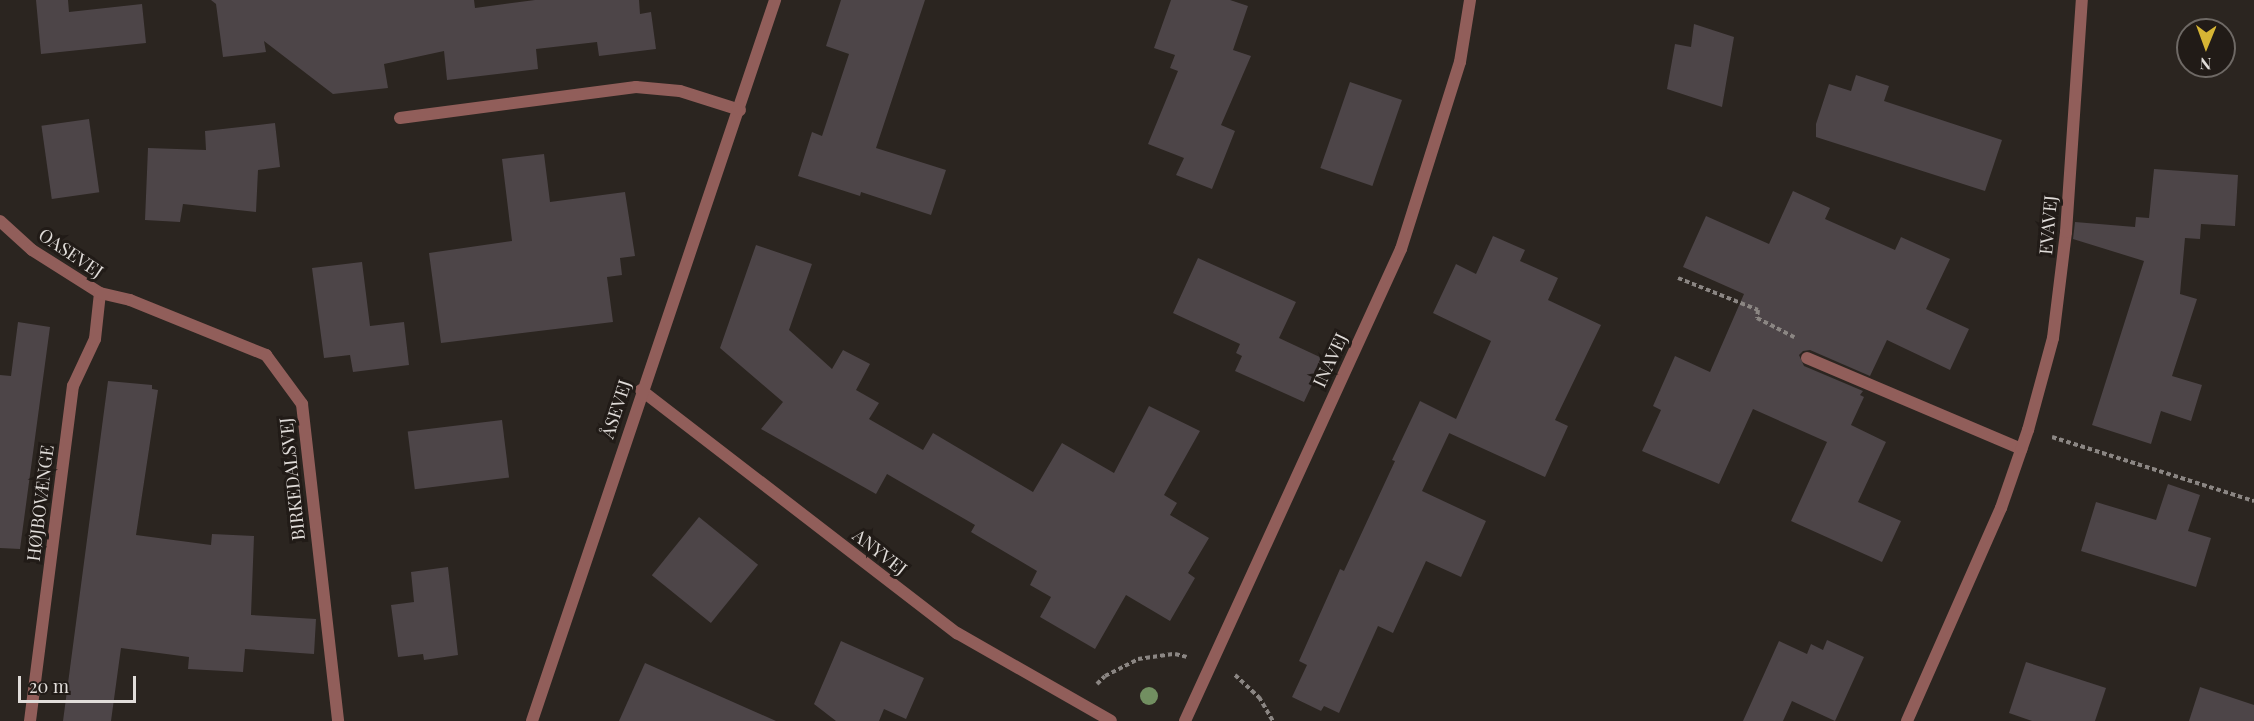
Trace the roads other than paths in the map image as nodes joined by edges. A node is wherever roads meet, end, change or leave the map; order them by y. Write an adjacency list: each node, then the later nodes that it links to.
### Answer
1 (775, 0): 4 (street, ÅSEVEJ)
2 (1470, 0): 16 (street, INAVEJ)
3 (2082, 0): 11 (street, EVAVEJ)
4 (740, 110): 5 (street); 10 (street, ÅSEVEJ)
5 (400, 118)
6 (0, 221): 7 (street, OASEVEJ)
7 (100, 293): 8 (street, OASEVEJ); 12 (street, HØJBOVÆNGE)
8 (130, 300): 13 (street, BIRKEDALSVEJ)
9 (1807, 358): 11 (street)
10 (641, 390): 14 (street, ÅSEVEJ); 15 (street, ANYVEJ)
11 (2022, 449): 17 (street, EVAVEJ)
12 (30, 721)
13 (338, 721)
14 (532, 721)
15 (1111, 721)
16 (1185, 721)
17 (1907, 721)

